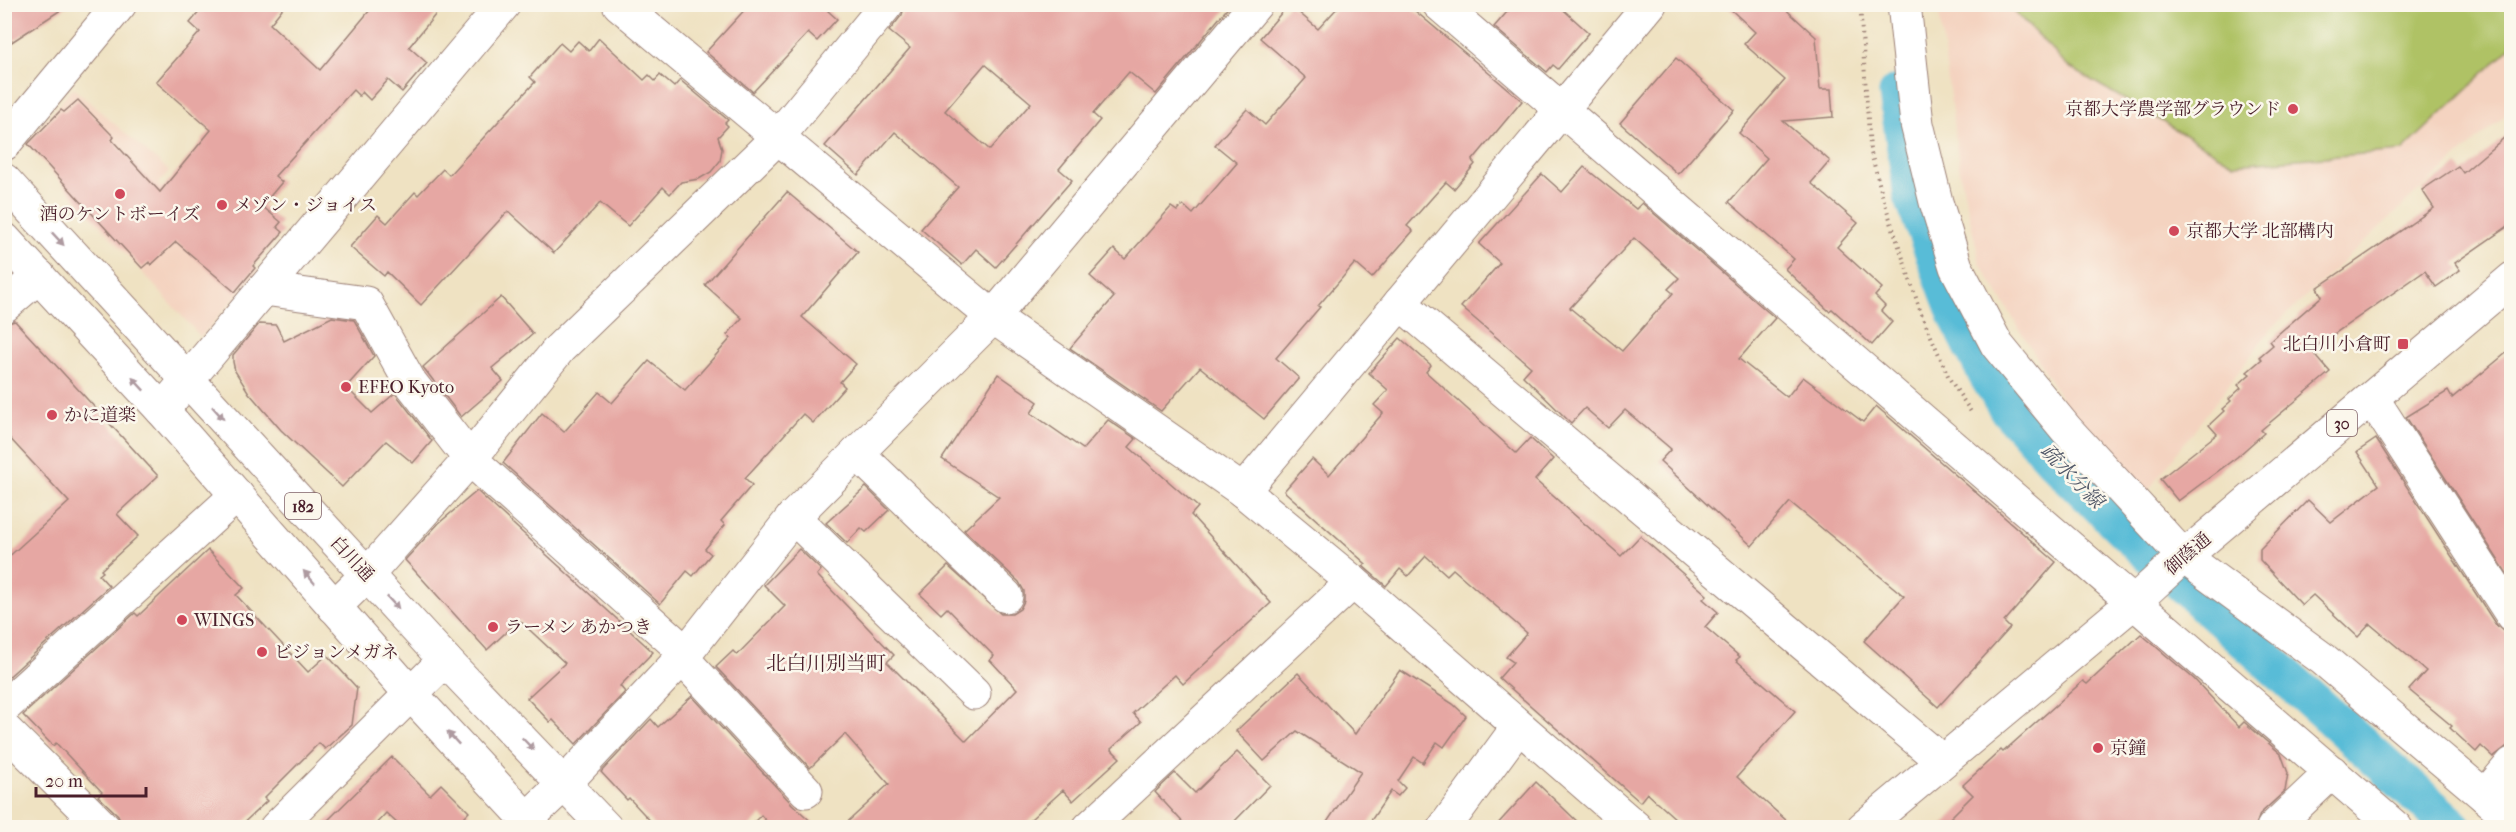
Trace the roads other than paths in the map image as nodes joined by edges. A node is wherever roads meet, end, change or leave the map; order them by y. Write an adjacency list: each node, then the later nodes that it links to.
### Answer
1 (120, 4): 11 (street)
2 (504, 4): 16 (street)
3 (619, 4): 10 (street)
4 (887, 4): 10 (street)
5 (1256, 4): 19 (street)
6 (1439, 4): 9 (street)
7 (1650, 4): 9 (street)
8 (1904, 4): 28 (street)
9 (1562, 109): 17 (street); 32 (street)
10 (777, 138): 19 (street); 24 (street)
11 (4, 144)
12 (4, 180): 20 (street, 白川通 / 182, one-way to 20)
13 (4, 239): 14 (street, 182)
14 (39, 276): 18 (street); 22 (street, 182, one-way to 14)
15 (2511, 279): 21 (street, 御蔭通 / 30)
16 (264, 289): 20 (street); 24 (street)
17 (1400, 303): 25 (street); 42 (street)
18 (4, 306)
19 (993, 317): 23 (street); 25 (street)
20 (188, 380): 22 (street); 29 (street, 白川通 / 182, one-way to 29)
21 (2372, 398): 28 (street, 御蔭通 / 30); 34 (street)
22 (162, 410): 26 (street, 182)
23 (857, 453): 27 (street); 31 (street)
24 (470, 459): 29 (street); 35 (street)
25 (1243, 491): 30 (street)
26 (237, 495): 33 (street, 182, one-way to 26); 39 (street)
27 (793, 517): 35 (street); 38 (street)
28 (2178, 561): 32 (street, 御蔭通 / 30); 47 (street)
29 (367, 575): 33 (street); 36 (street, 白川通 / 182, one-way to 36)
30 (1353, 582): 40 (street); 53 (street)
31 (1006, 596)
32 (2135, 601): 42 (street, 御蔭通 / 30); 44 (street)
33 (334, 607): 37 (street, 182)
34 (2511, 615)
35 (684, 656): 45 (street); 46 (street)
36 (446, 660): 37 (street); 45 (street, 白川通 / 182, one-way to 45)
37 (410, 693): 49 (street, 182, one-way to 37); 51 (street)
38 (974, 693)
39 (4, 707)
40 (1518, 727): 54 (street); 55 (street)
41 (4, 729): 50 (street)
42 (1942, 761): 56 (street, 御蔭通 / 30)
43 (2511, 764): 47 (street)
44 (2332, 772): 57 (street); 58 (street)
45 (565, 783): 49 (street); 52 (street, 白川通 / 182)
46 (806, 791)
47 (2485, 796): 48 (street)
48 (2511, 819)
49 (531, 823)
50 (104, 828)
51 (276, 828)
52 (606, 828)
53 (1089, 828)
54 (1444, 828)
55 (1636, 828)
56 (1863, 828)
57 (2273, 828)
58 (2396, 828)

